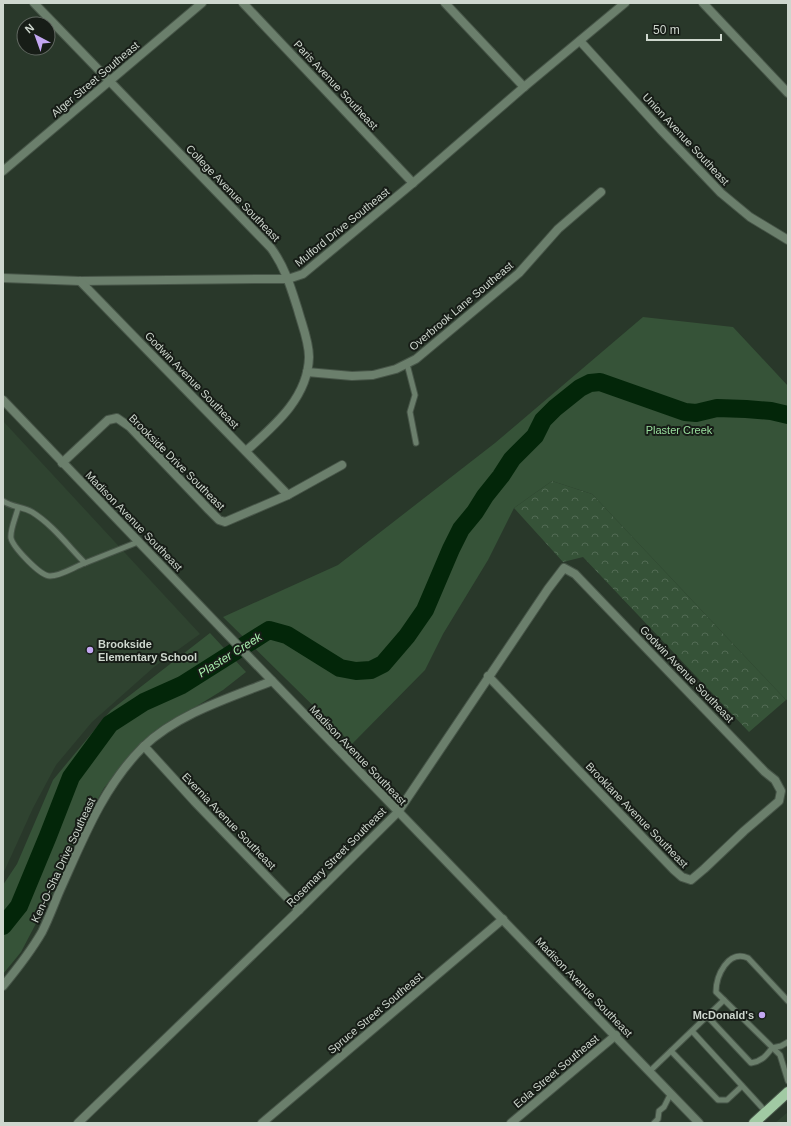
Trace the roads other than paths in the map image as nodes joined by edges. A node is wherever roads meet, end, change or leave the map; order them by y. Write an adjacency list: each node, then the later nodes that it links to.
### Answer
1 (34, 3): 8 (street, College Avenue Southeast)
2 (202, 3): 8 (street, Alger Street Southeast)
3 (243, 3): 12 (street, Paris Avenue Southeast)
4 (444, 3): 9 (street)
5 (625, 3): 7 (street, Mulford Drive Southeast)
6 (703, 3): 10 (street)
7 (580, 40): 9 (street, Mulford Drive Southeast); 14 (street, Union Avenue Southeast)
8 (110, 81): 11 (street, Alger Street Southeast); 16 (street, College Avenue Southeast)
9 (524, 87): 12 (street, Mulford Drive Southeast)
10 (788, 93)
11 (3, 171)
12 (414, 183): 16 (street, Mulford Drive Southeast)
13 (601, 192): 18 (street, Overbrook Lane Southeast)
14 (788, 240)
15 (3, 278): 17 (street, Mulford Drive Southeast)
16 (288, 279): 17 (street, Mulford Drive Southeast); 19 (street, College Avenue Southeast)
17 (80, 281): 22 (street, Godwin Avenue Southeast)
18 (407, 364): 19 (street, Overbrook Lane Southeast); 21 (lane)
19 (307, 372): 22 (street, College Avenue Southeast)
20 (3, 400): 23 (street, Madison Avenue Southeast)
21 (416, 442)
22 (246, 451): 25 (street, Godwin Avenue Southeast)
23 (62, 463): 25 (street, Brookside Drive Southeast); 28 (street, Madison Avenue Southeast)
24 (342, 466): 25 (street)
25 (288, 495)
26 (3, 501): 27 (lane)
27 (18, 508): 29 (lane); 29 (lane)
28 (138, 542): 29 (lane); 32 (street, Madison Avenue Southeast)
29 (84, 563)
30 (564, 568): 31 (street, Rosemary Street Southeast); 34 (street, Godwin Avenue Southeast)
31 (488, 676): 34 (street, Brooklane Avenue Southeast); 35 (street, Rosemary Street Southeast)
32 (272, 681): 33 (street, Ken-O-Sha Drive Southeast); 35 (street, Madison Avenue Southeast)
33 (144, 746): 36 (street, Evernia Avenue Southeast); 38 (street, Ken-O-Sha Drive Southeast)
34 (779, 801)
35 (398, 812): 36 (street, Rosemary Street Southeast); 37 (street, Madison Avenue Southeast)
36 (299, 910): 53 (street, Rosemary Street Southeast)
37 (503, 919): 43 (street, Madison Avenue Southeast); 54 (street, Spruce Street Southeast)
38 (3, 986)
39 (724, 1000): 40 (lane); 41 (lane); 45 (lane)
40 (788, 1001)
41 (707, 1016): 42 (lane); 45 (lane)
42 (692, 1031): 46 (lane); 49 (lane)
43 (616, 1035): 47 (street, Madison Avenue Southeast); 55 (street, Eola Street Southeast)
44 (788, 1042): 45 (lane)
45 (772, 1048): 48 (lane)
46 (671, 1051): 47 (lane); 49 (lane)
47 (650, 1071): 51 (street, Madison Avenue Southeast)
48 (788, 1081)
49 (742, 1086): 52 (lane)
50 (788, 1092): 52 (main road)
51 (671, 1093): 56 (lane); 57 (street, Madison Avenue Southeast)
52 (766, 1112): 58 (main road)
53 (78, 1123)
54 (262, 1123)
55 (510, 1123)
56 (654, 1123)
57 (699, 1123)
58 (754, 1123)

